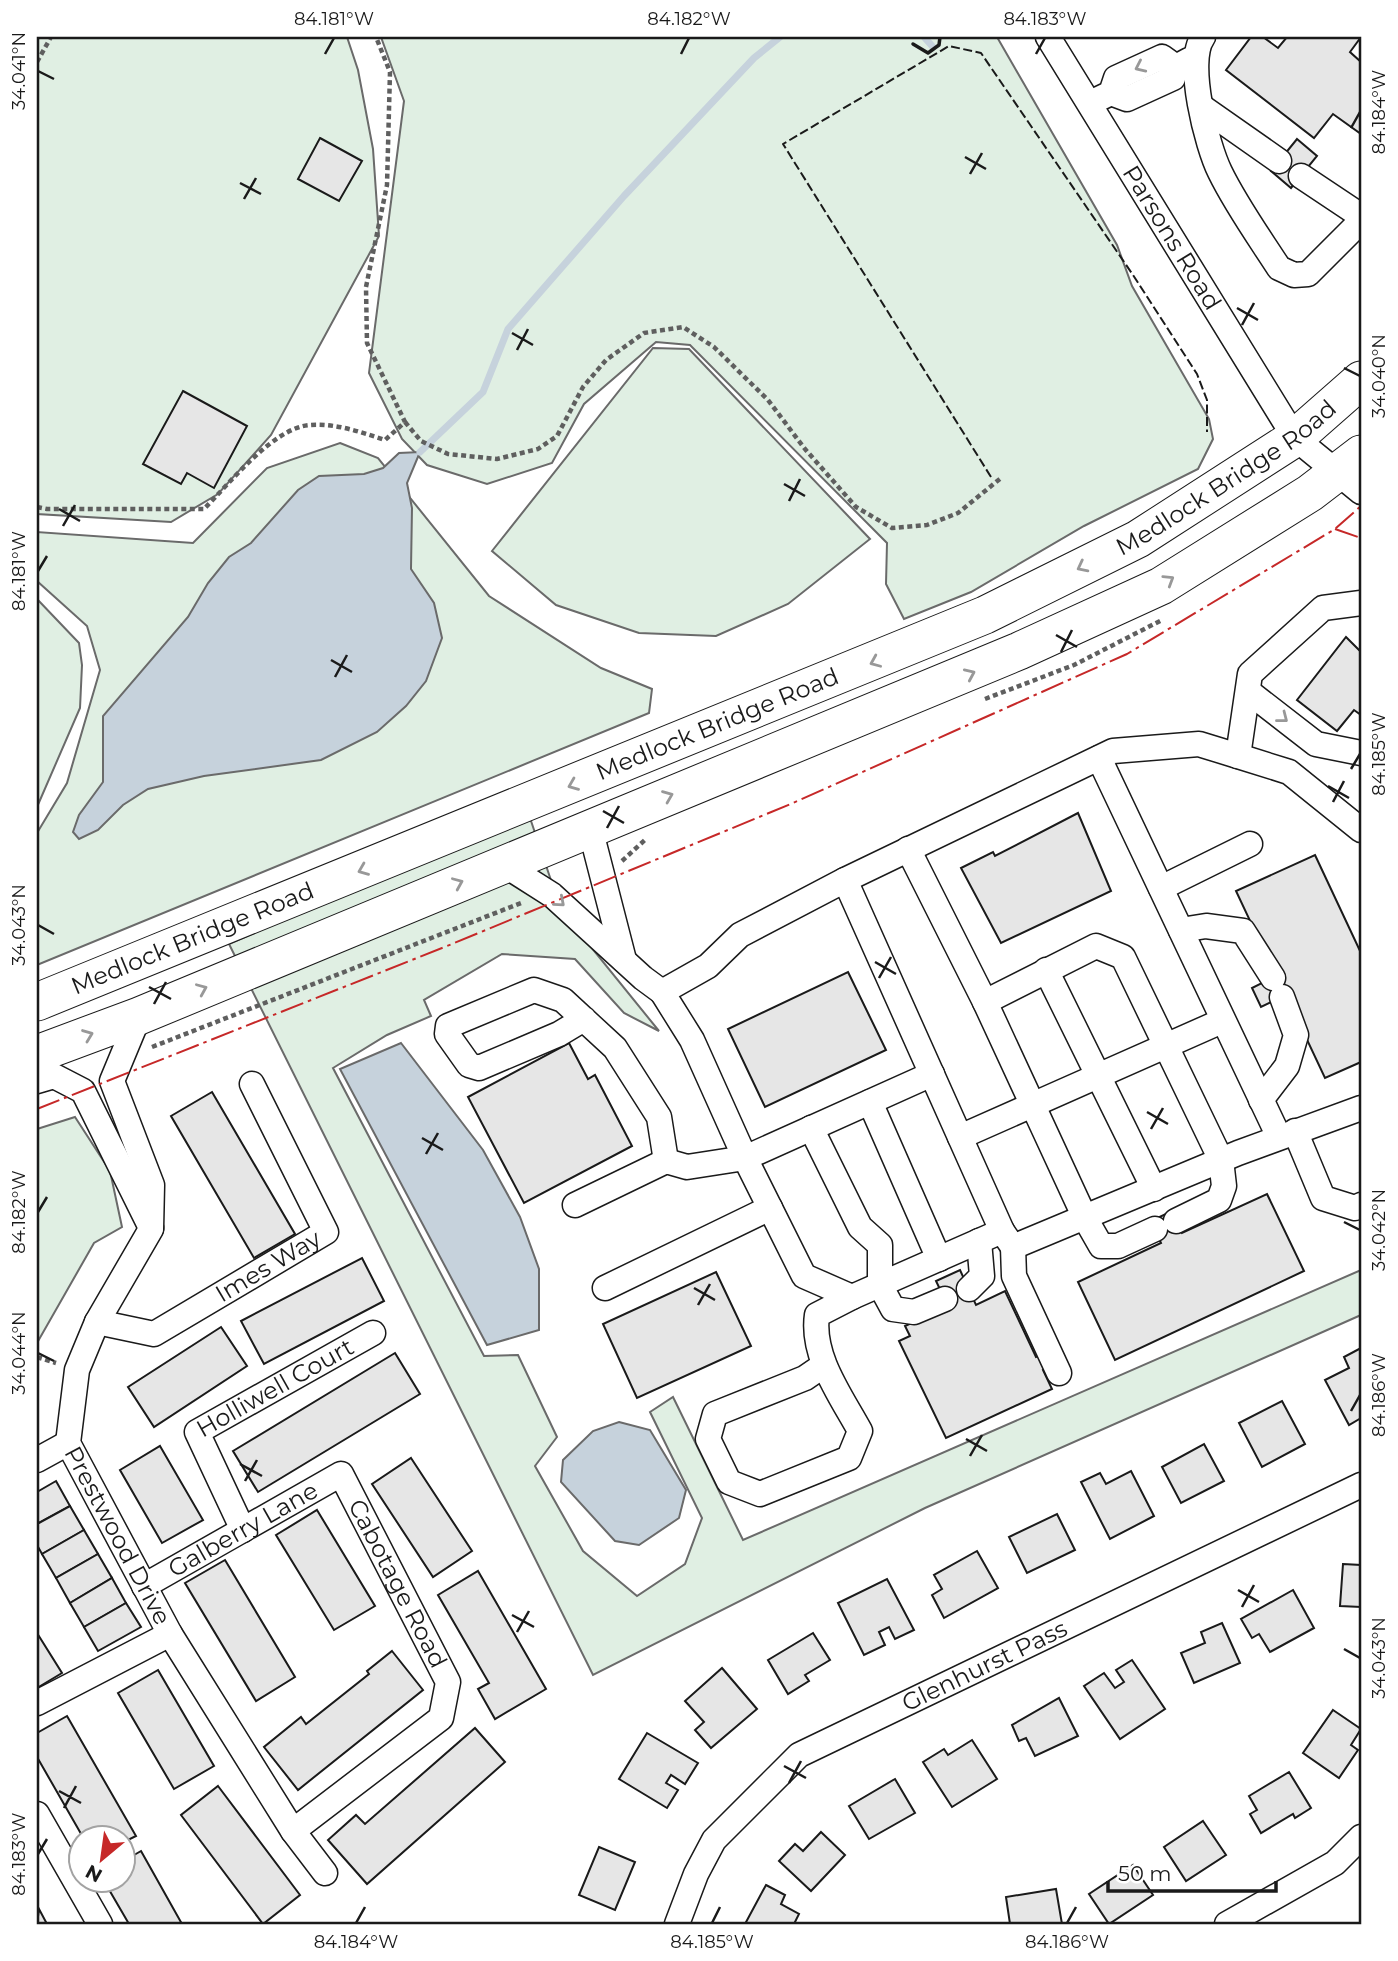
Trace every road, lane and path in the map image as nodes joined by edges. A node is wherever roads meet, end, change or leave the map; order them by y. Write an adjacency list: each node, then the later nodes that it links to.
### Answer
1 (51, 37): 5 (path)
2 (376, 37): 12 (path)
3 (1048, 37): 6 (street, Parsons Road)
4 (1191, 54): 6 (street); 7 (street)
5 (37, 62)
6 (1101, 98): 13 (street, Parsons Road)
7 (1202, 107): 8 (street); 10 (street)
8 (1279, 161)
9 (1301, 176): 10 (street)
10 (1361, 219)
11 (1361, 380): 13 (highway, Medlock Bridge Road)
12 (405, 422): 15 (path); 16 (path)
13 (1295, 438): 14 (street, Parsons Road); 33 (highway, Medlock Bridge Road, one-way to 33)
14 (1353, 473): 22 (highway, Medlock Bridge Road, one-way to 14)
15 (1000, 478)
16 (37, 507)
17 (1361, 603): 18 (street)
18 (1249, 692): 19 (street, one-way to 19); 20 (street)
19 (1361, 753)
20 (1238, 756): 21 (street); 23 (street)
21 (1099, 758): 25 (street); 28 (street)
22 (590, 828): 26 (highway, Medlock Bridge Road); 30 (street)
23 (1361, 830)
24 (1250, 844): 28 (street)
25 (908, 849): 27 (street); 34 (street)
26 (503, 864): 30 (street, one-way to 30); 35 (highway, Medlock Bridge Road, one-way to 26)
27 (845, 880): 32 (street); 40 (street)
28 (1161, 888): 29 (street)
29 (1181, 930): 37 (street); 44 (street)
30 (625, 960): 32 (street)
31 (1046, 970): 34 (street); 38 (street); 41 (street)
32 (662, 992): 51 (street)
33 (37, 1002)
34 (985, 1002): 46 (street)
35 (139, 1016): 39 (highway, Medlock Bridge Road, one-way to 35); 59 (street, Prestwood Drive)
36 (584, 1019): 36 (street); 53 (street)
37 (1222, 1021): 38 (street); 44 (street)
38 (1166, 1046): 41 (street); 52 (street)
39 (37, 1054)
40 (932, 1074): 45 (street); 50 (street)
41 (1098, 1076): 46 (street); 54 (street)
42 (37, 1081): 59 (street)
43 (252, 1084): 68 (street, Imes Way)
44 (1261, 1100): 49 (street)
45 (870, 1102): 48 (street); 62 (street)
46 (1032, 1105): 50 (street); 58 (street)
47 (1361, 1108): 49 (street)
48 (811, 1128): 51 (street); 63 (street)
49 (1287, 1134): 52 (street); 56 (street)
50 (960, 1137): 60 (street)
51 (745, 1158): 53 (street); 57 (street)
52 (1221, 1160): 54 (street); 58 (street)
53 (666, 1161): 55 (street)
54 (1154, 1189): 58 (street)
55 (575, 1205)
56 (1361, 1205)
57 (770, 1208): 64 (street); 66 (street)
58 (1085, 1218): 60 (street)
59 (151, 1229): 68 (street, Prestwood Drive)
60 (1007, 1239): 61 (street); 71 (street)
61 (979, 1241): 62 (street); 65 (street)
62 (939, 1259): 63 (street)
63 (880, 1285): 66 (street); 67 (street)
64 (605, 1288)
65 (969, 1289)
66 (852, 1297): 70 (street)
67 (945, 1299)
68 (97, 1322): 72 (street, Prestwood Drive)
69 (373, 1334): 76 (street, Holliwell Court)
70 (824, 1365): 70 (street)
71 (1059, 1373)
72 (68, 1443): 73 (street); 77 (street, Prestwood Drive)
73 (37, 1460)
74 (341, 1474): 76 (street, Galberry Lane); 81 (street, Cabotage Road)
75 (1361, 1485): 86 (street, Glenhurst Pass)
76 (243, 1530): 77 (street, Galberry Lane)
77 (144, 1586): 78 (street, Prestwood Drive)
78 (170, 1634): 79 (street); 81 (street, Prestwood Drive)
79 (37, 1703)
80 (37, 1814): 85 (street)
81 (293, 1831): 83 (street, Prestwood Drive)
82 (1361, 1837): 84 (street)
83 (325, 1873)
84 (1241, 1921)
85 (100, 1924)
86 (677, 1924)

